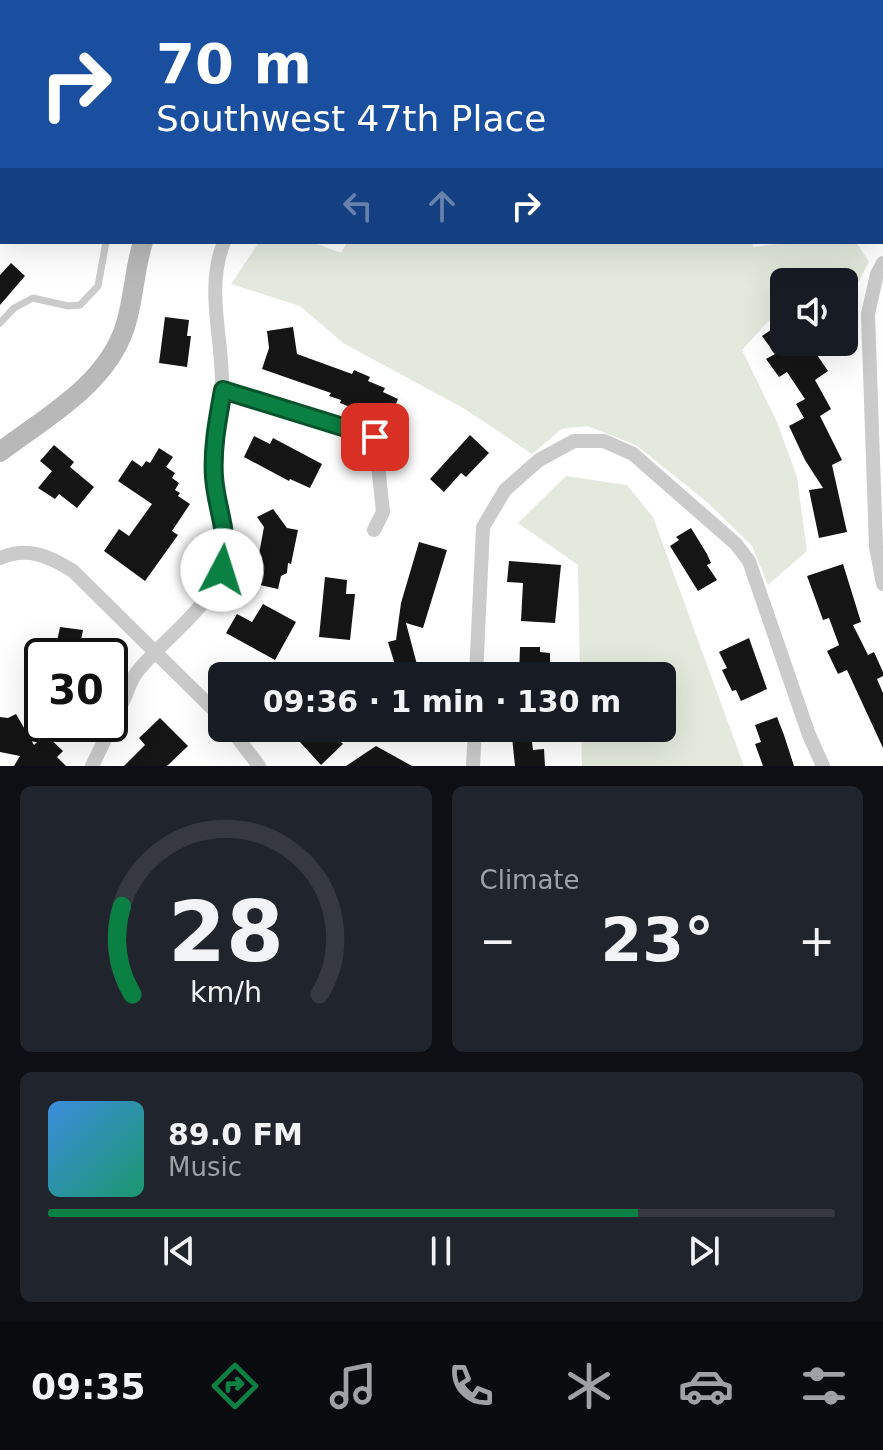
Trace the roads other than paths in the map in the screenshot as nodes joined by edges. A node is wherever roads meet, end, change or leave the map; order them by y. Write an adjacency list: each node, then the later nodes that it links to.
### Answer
1 (106, 244): 5 (lane)
2 (143, 244): 7 (main road)
3 (223, 244): 6 (street)
4 (883, 263): 10 (street)
5 (0, 323)
6 (223, 390): 8 (street); 11 (street)
7 (0, 452)
8 (374, 530)
9 (0, 558): 11 (street)
10 (883, 584)
11 (156, 654): 13 (street); 16 (street)
12 (477, 662): 19 (street)
13 (208, 704)
14 (241, 742): 17 (street)
15 (474, 742): 18 (street)
16 (92, 766)
17 (259, 766)
18 (473, 766)
19 (823, 766)

